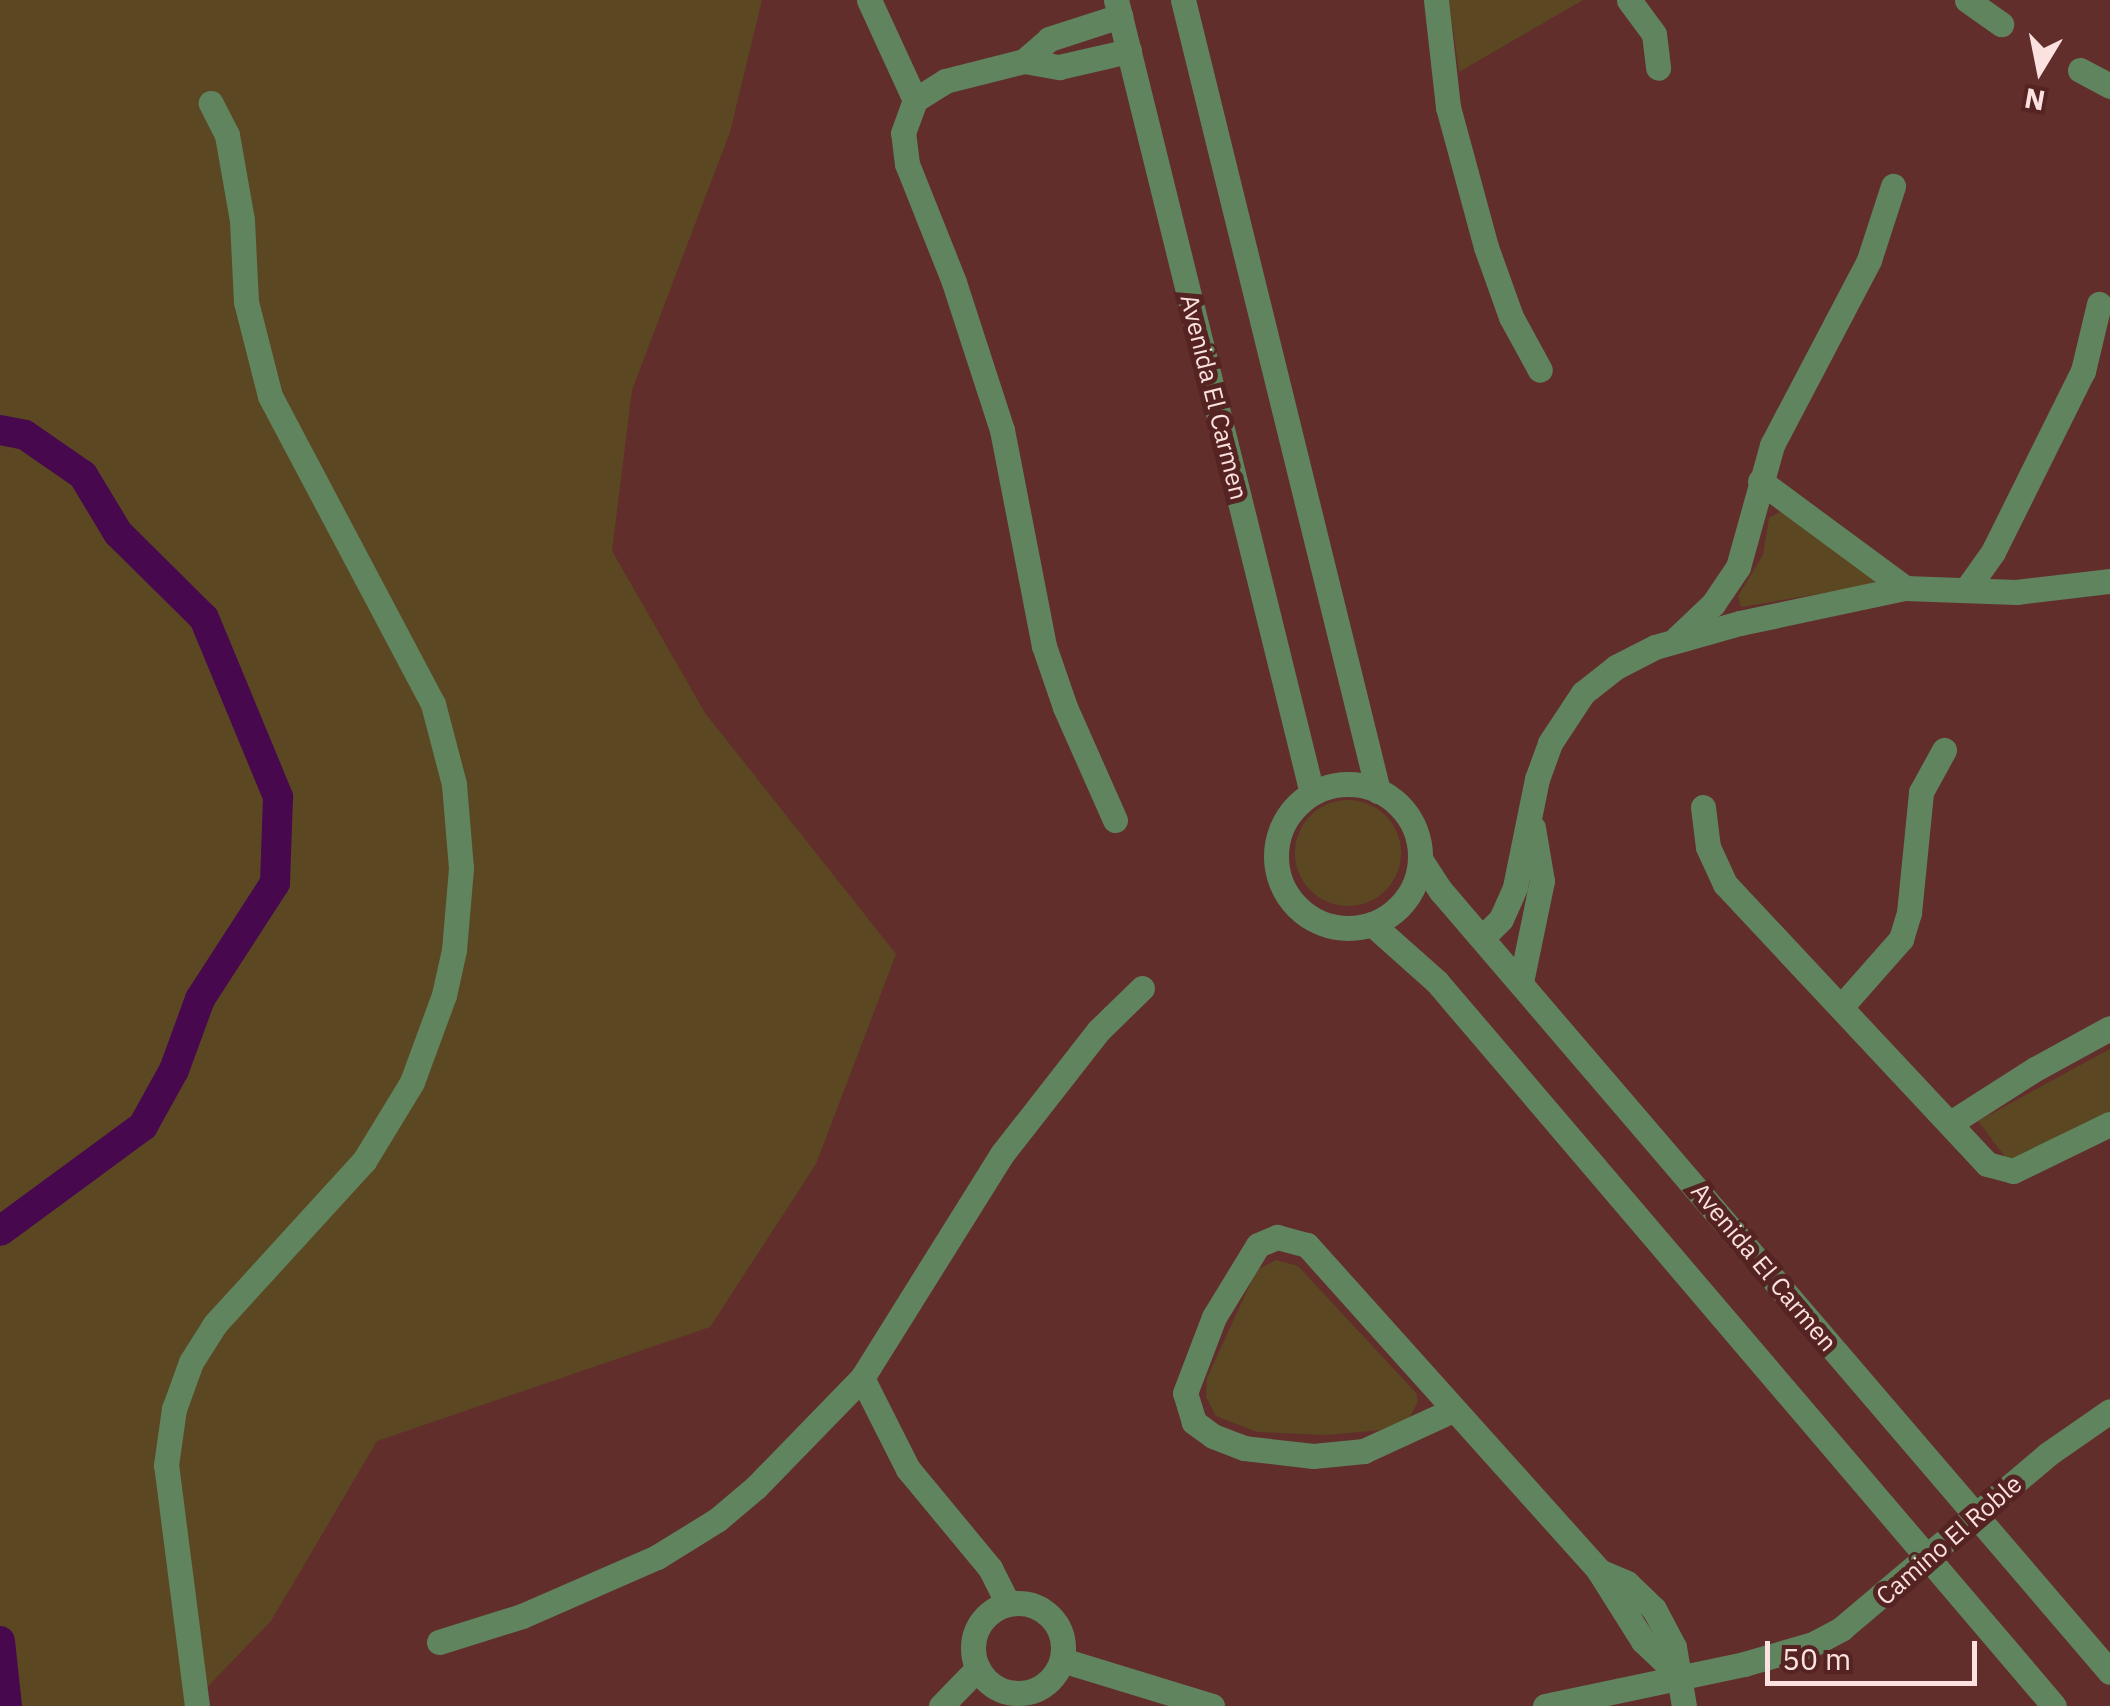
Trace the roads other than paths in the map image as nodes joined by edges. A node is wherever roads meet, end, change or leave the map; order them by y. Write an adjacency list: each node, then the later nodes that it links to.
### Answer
1 (869, 0): 13 (street)
2 (1183, 0): 24 (street)
3 (1436, 0): 17 (street)
4 (1629, 0): 10 (street)
5 (1967, 0): 7 (street)
6 (1118, 8): 8 (street, Avenida El Carmen); 9 (street)
7 (2001, 24)
8 (1129, 51): 9 (street); 25 (street, Avenida El Carmen)
9 (1024, 61): 13 (street)
10 (1658, 68)
11 (2080, 70): 12 (street)
12 (2110, 86)
13 (914, 100): 27 (street)
14 (212, 103): 50 (street)
15 (1893, 186): 18 (street)
16 (2099, 304): 21 (street)
17 (1540, 370)
18 (1760, 481): 20 (street); 22 (street)
19 (2110, 582): 21 (street)
20 (1905, 588): 21 (street); 22 (street)
21 (1966, 590)
22 (1674, 641): 28 (street)
23 (1944, 750): 34 (street)
24 (1378, 790): 25 (street); 29 (street)
25 (1312, 793): 30 (street)
26 (1703, 807): 34 (street)
27 (1115, 820)
28 (1531, 823): 31 (street); 32 (street)
29 (1420, 859): 30 (street); 31 (street, Avenida El Carmen)
30 (1372, 924): 42 (street)
31 (1483, 937): 32 (street, Avenida El Carmen)
32 (1521, 982): 41 (street, Avenida El Carmen)
33 (1142, 988): 38 (street)
34 (1841, 1007): 36 (street)
35 (2110, 1028): 36 (street)
36 (1952, 1122): 37 (street)
37 (2110, 1124)
38 (862, 1378): 43 (street); 44 (street)
39 (1453, 1410): 39 (street); 49 (street)
40 (2110, 1411): 41 (street, Camino El Roble)
41 (1977, 1516): 42 (street, Camino El Roble); 47 (street, Avenida El Carmen)
42 (1928, 1559): 49 (street, Camino El Roble); 54 (street)
43 (1008, 1604): 45 (street); 46 (street)
44 (439, 1642)
45 (1062, 1660): 48 (street); 52 (street)
46 (978, 1668): 48 (street); 51 (street)
47 (2110, 1672)
48 (988, 1697)
49 (1682, 1698): 53 (street, Camino El Roble)
50 (197, 1706)
51 (941, 1706)
52 (1212, 1706)
53 (1545, 1706)
54 (2054, 1706)

